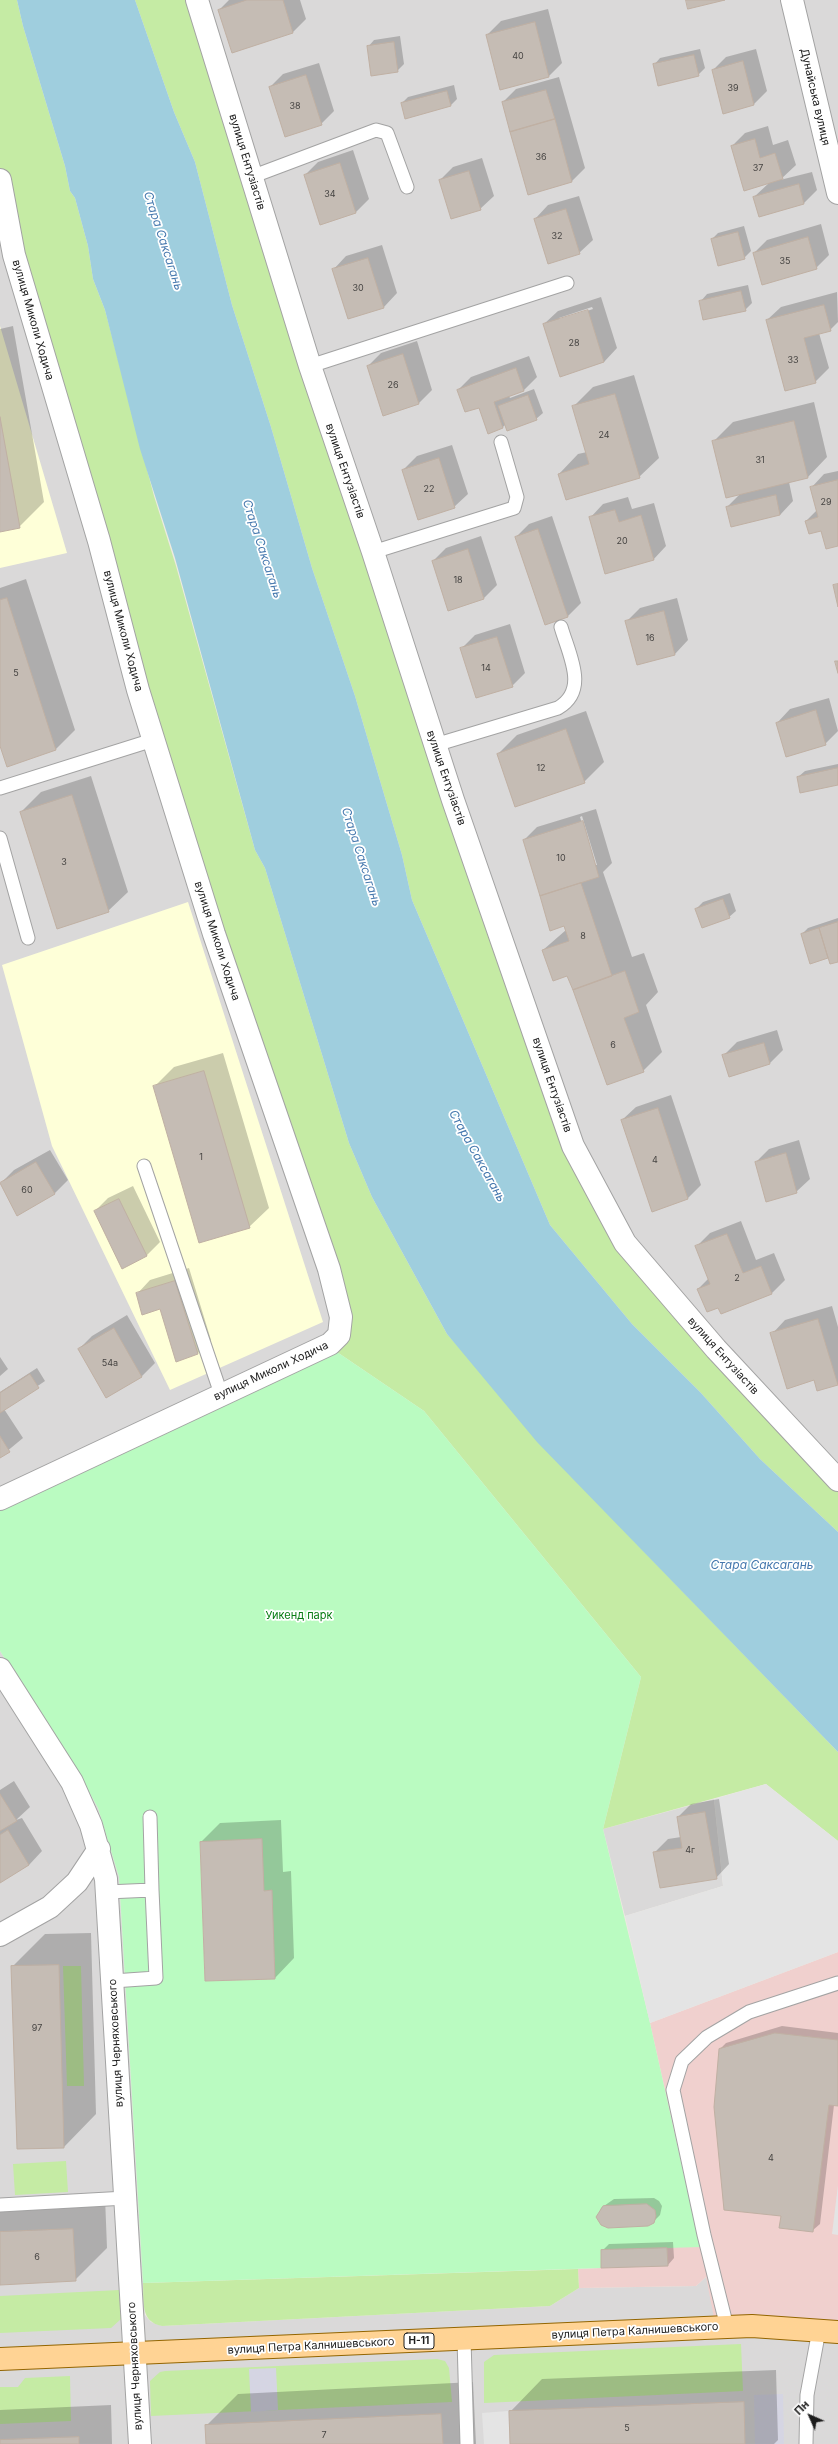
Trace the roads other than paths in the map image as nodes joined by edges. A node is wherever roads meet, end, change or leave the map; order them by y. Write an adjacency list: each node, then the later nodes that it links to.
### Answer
1 (198, 0): 3 (street, вулиця Ентузіастів)
2 (792, 0): 6 (street, Дунайська вулиця)
3 (252, 178): 5 (lane); 9 (street, вулиця Ентузіастів)
4 (0, 180): 7 (street, вулиця Миколи Ходича)
5 (406, 187)
6 (838, 193)
7 (7, 256): 13 (street, вулиця Миколи Ходича)
8 (567, 282): 9 (lane)
9 (310, 366): 11 (street, вулиця Ентузіастів)
10 (501, 442): 11 (lane)
11 (373, 552): 14 (street, вулиця Ентузіастів)
12 (562, 628): 14 (lane)
13 (153, 740): 15 (lane); 19 (street, вулиця Миколи Ходича)
14 (435, 745): 20 (street, вулиця Ентузіастів)
15 (0, 788)
16 (0, 838): 17 (lane)
17 (28, 938)
18 (144, 1166): 19 (lane)
19 (221, 1394): 21 (street, вулиця Миколи Ходича)
20 (838, 1480)
21 (0, 1499)
22 (0, 1668): 24 (street, вулиця Черняховського)
23 (150, 1817): 25 (lane)
24 (99, 1849): 26 (street, вулиця Черняховського); 27 (street)
25 (152, 1890): 26 (lane); 28 (lane)
26 (107, 1892): 28 (street, вулиця Черняховського)
27 (0, 1935)
28 (113, 1981): 30 (street, вулиця Черняховського)
29 (838, 1983): 32 (lane)
30 (126, 2198): 31 (lane); 35 (street, вулиця Черняховського)
31 (0, 2205)
32 (727, 2327): 33 (main road, вулиця Петра Калнишевського / Н-11); 34 (main road, вулиця Петра Калнишевського / Н-11)
33 (828, 2331): 39 (lane)
34 (464, 2339): 35 (main road, вулиця Петра Калнишевського / Н-11); 38 (lane)
35 (135, 2354): 36 (main road, вулиця Петра Калнишевського / Н-11); 37 (street, вулиця Черняховського)
36 (0, 2359)
37 (140, 2444)
38 (467, 2444)
39 (806, 2444)

